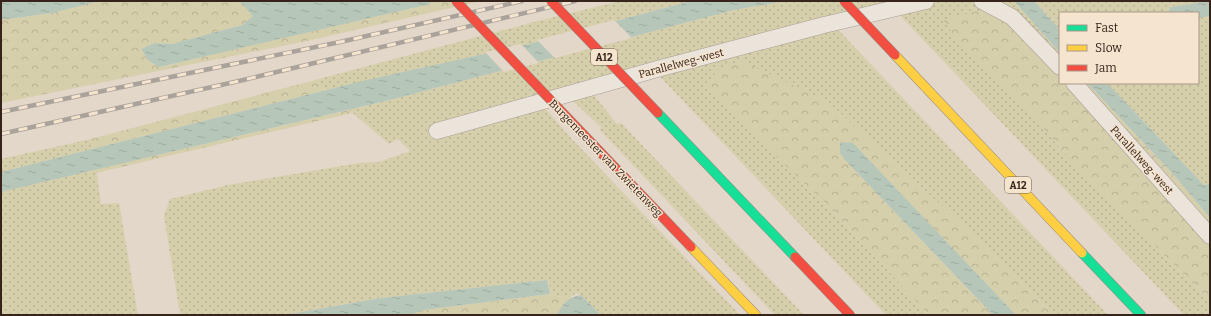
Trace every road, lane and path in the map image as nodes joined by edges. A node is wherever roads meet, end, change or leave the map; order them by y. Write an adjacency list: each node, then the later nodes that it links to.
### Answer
1 (456, 1): 10 (main road, Burgemeester van Zwietenweg, bridge)
2 (551, 1): 11 (main road, A12, bridge)
3 (844, 1): 12 (main road, A12, bridge)
4 (926, 1): 8 (street, Parallelweg-west)
5 (982, 1): 6 (street)
6 (1059, 66)
7 (1075, 84): 9 (street, Parallelweg-west)
8 (437, 131)
9 (1210, 236)
10 (756, 315)
11 (850, 315)
12 (1141, 315)

